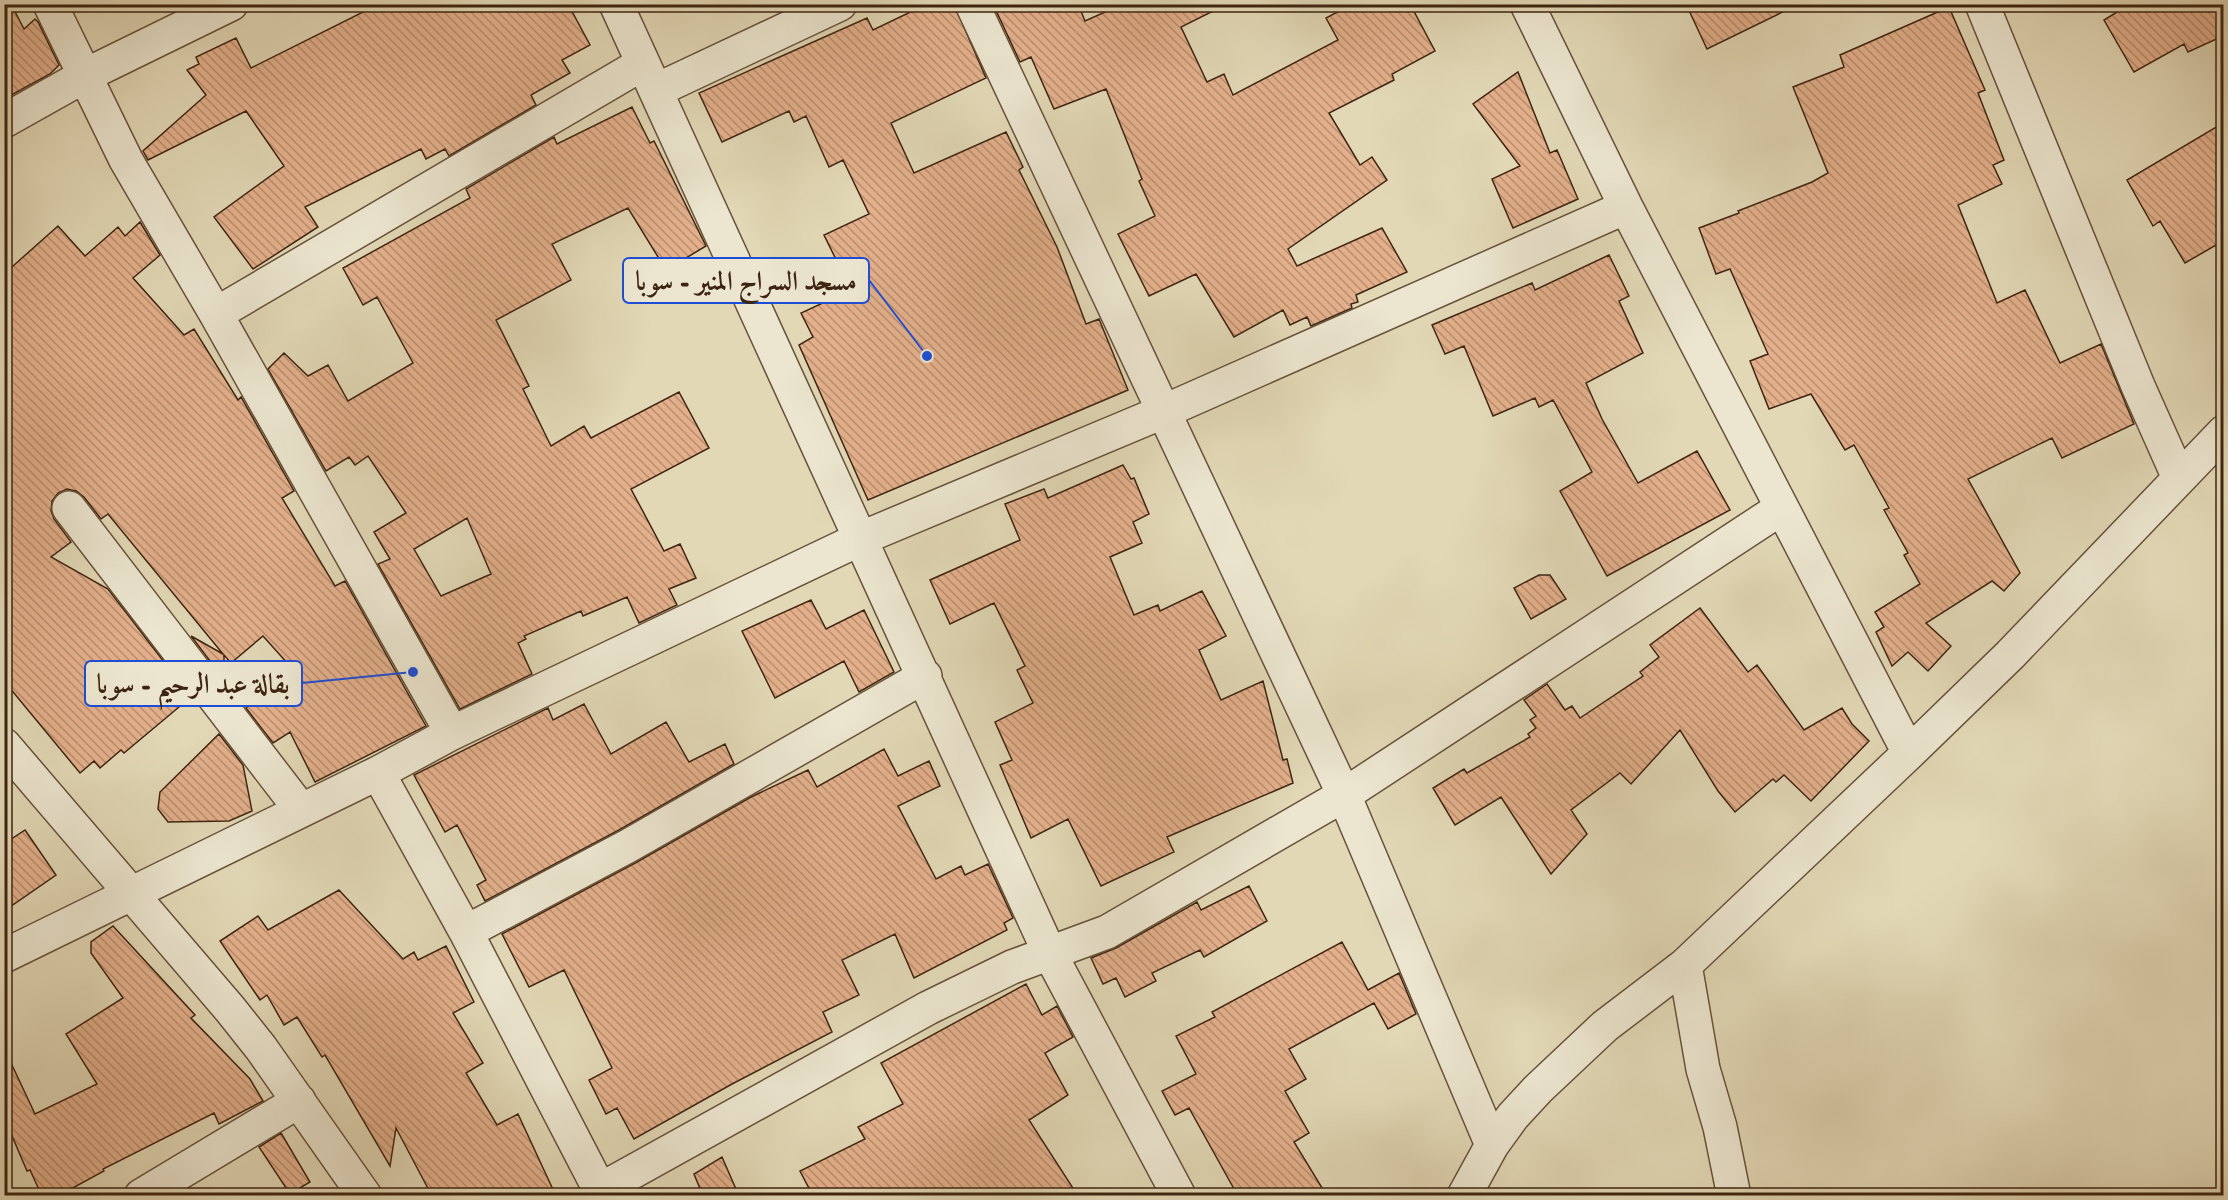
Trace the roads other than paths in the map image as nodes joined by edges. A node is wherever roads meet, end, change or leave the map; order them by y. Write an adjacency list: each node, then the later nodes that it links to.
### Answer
1 (50, 4): 8 (street)
2 (231, 4): 8 (street)
3 (616, 4): 9 (street)
4 (840, 4): 9 (street)
5 (972, 4): 13 (street)
6 (1527, 4): 11 (street)
7 (1982, 4): 15 (street)
8 (86, 75): 10 (street); 12 (street)
9 (649, 77): 12 (street); 18 (street)
10 (4, 121)
11 (1626, 207): 13 (street); 17 (street)
12 (216, 314): 20 (street)
13 (1165, 411): 18 (street); 24 (street)
14 (2223, 432): 15 (street)
15 (2179, 478): 22 (street)
16 (69, 508): 25 (street)
17 (1780, 508): 22 (street); 24 (street)
18 (862, 538): 19 (street); 20 (street)
19 (925, 676): 27 (street); 28 (street)
20 (452, 733): 23 (street)
21 (4, 745): 26 (street)
22 (1909, 753): 30 (street)
23 (378, 773): 25 (street); 27 (street)
24 (1344, 795): 28 (street); 32 (street)
25 (301, 810): 26 (street)
26 (132, 893): 29 (street); 31 (street)
27 (466, 932): 33 (street)
28 (1049, 952): 33 (street); 36 (street)
29 (4, 956)
30 (1685, 965): 32 (street); 38 (street)
31 (298, 1101): 34 (street); 35 (street)
32 (1492, 1145): 37 (street)
33 (601, 1193)
34 (141, 1196)
35 (365, 1196)
36 (1179, 1196)
37 (1464, 1196)
38 (1734, 1196)

